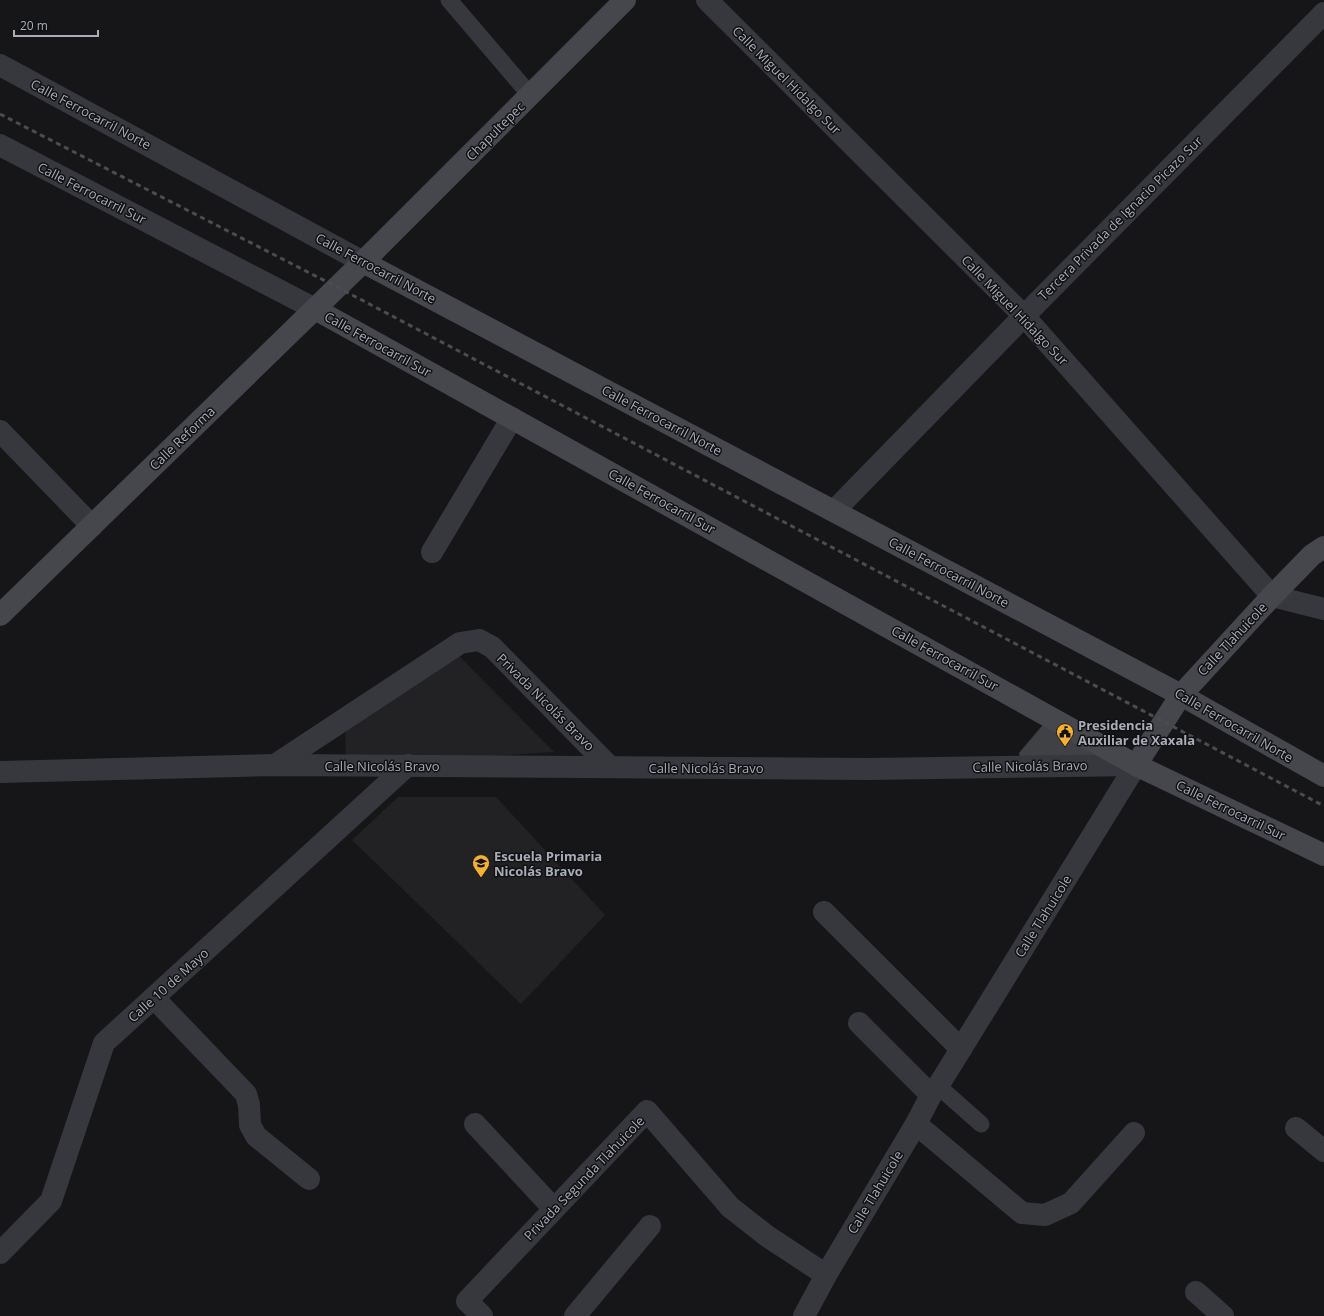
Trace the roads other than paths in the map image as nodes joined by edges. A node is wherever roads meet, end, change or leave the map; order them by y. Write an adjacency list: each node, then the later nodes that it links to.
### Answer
1 (449, 0): 6 (lane)
2 (625, 0): 6 (main road, Chapultepec)
3 (707, 0): 10 (street, Calle Miguel Hidalgo Sur)
4 (1324, 13): 10 (street, Tercera Privada de Ignacio Picazo Sur)
5 (0, 65): 8 (street, Calle Ferrocarril Norte)
6 (530, 96): 8 (main road, Chapultepec)
7 (0, 145): 9 (street, Calle Ferrocarril Sur)
8 (364, 262): 9 (main road, Calle Reforma); 13 (main road, Calle Ferrocarril Norte)
9 (315, 309): 11 (main road, Calle Ferrocarril Sur); 14 (main road, Calle Reforma)
10 (1024, 316): 13 (street, Tercera Privada de Ignacio Picazo Sur); 17 (street, Calle Miguel Hidalgo Sur)
11 (512, 418): 16 (street); 23 (main road, Calle Ferrocarril Sur)
12 (0, 431): 14 (street)
13 (834, 512): 20 (main road, Calle Ferrocarril Norte)
14 (92, 526): 19 (main road, Calle Reforma)
15 (1324, 547): 17 (main road, Calle Tlahuicole)
16 (432, 552)
17 (1272, 596): 18 (street); 20 (main road, Calle Tlahuicole)
18 (1324, 609)
19 (0, 615)
20 (1181, 695): 23 (main road, Calle Tlahuicole); 26 (main road, Calle Ferrocarril Norte)
21 (275, 765): 22 (street, Calle Nicolás Bravo); 24 (street, Privada Nicolás Bravo); 25 (street, Calle Nicolás Bravo)
22 (408, 765): 24 (street, Calle Nicolás Bravo); 29 (street, Calle 10 de Mayo)
23 (1136, 765): 24 (street, Calle Nicolás Bravo); 27 (main road, Calle Ferrocarril Sur); 31 (street, Calle Tlahuicole)
24 (610, 768)
25 (0, 772)
26 (1324, 776)
27 (1324, 855)
28 (824, 912): 31 (street)
29 (154, 998): 39 (street); 42 (street, Calle 10 de Mayo)
30 (859, 1023): 32 (street)
31 (961, 1049): 32 (street, Calle Tlahuicole)
32 (934, 1090): 34 (street, Calle Tlahuicole); 35 (lane)
33 (475, 1124): 40 (street)
34 (916, 1124): 37 (street); 43 (street, Calle Tlahuicole)
35 (980, 1124)
36 (1296, 1128): 38 (street)
37 (1134, 1133)
38 (1324, 1151)
39 (309, 1179)
40 (554, 1209): 43 (street, Privada Segunda Tlahuicole); 45 (street, Privada Segunda Tlahuicole)
41 (650, 1226): 46 (street)
42 (0, 1253)
43 (826, 1275): 47 (street, Calle Tlahuicole)
44 (1196, 1292): 48 (street)
45 (474, 1308)
46 (575, 1316)
47 (804, 1316)
48 (1223, 1316)

